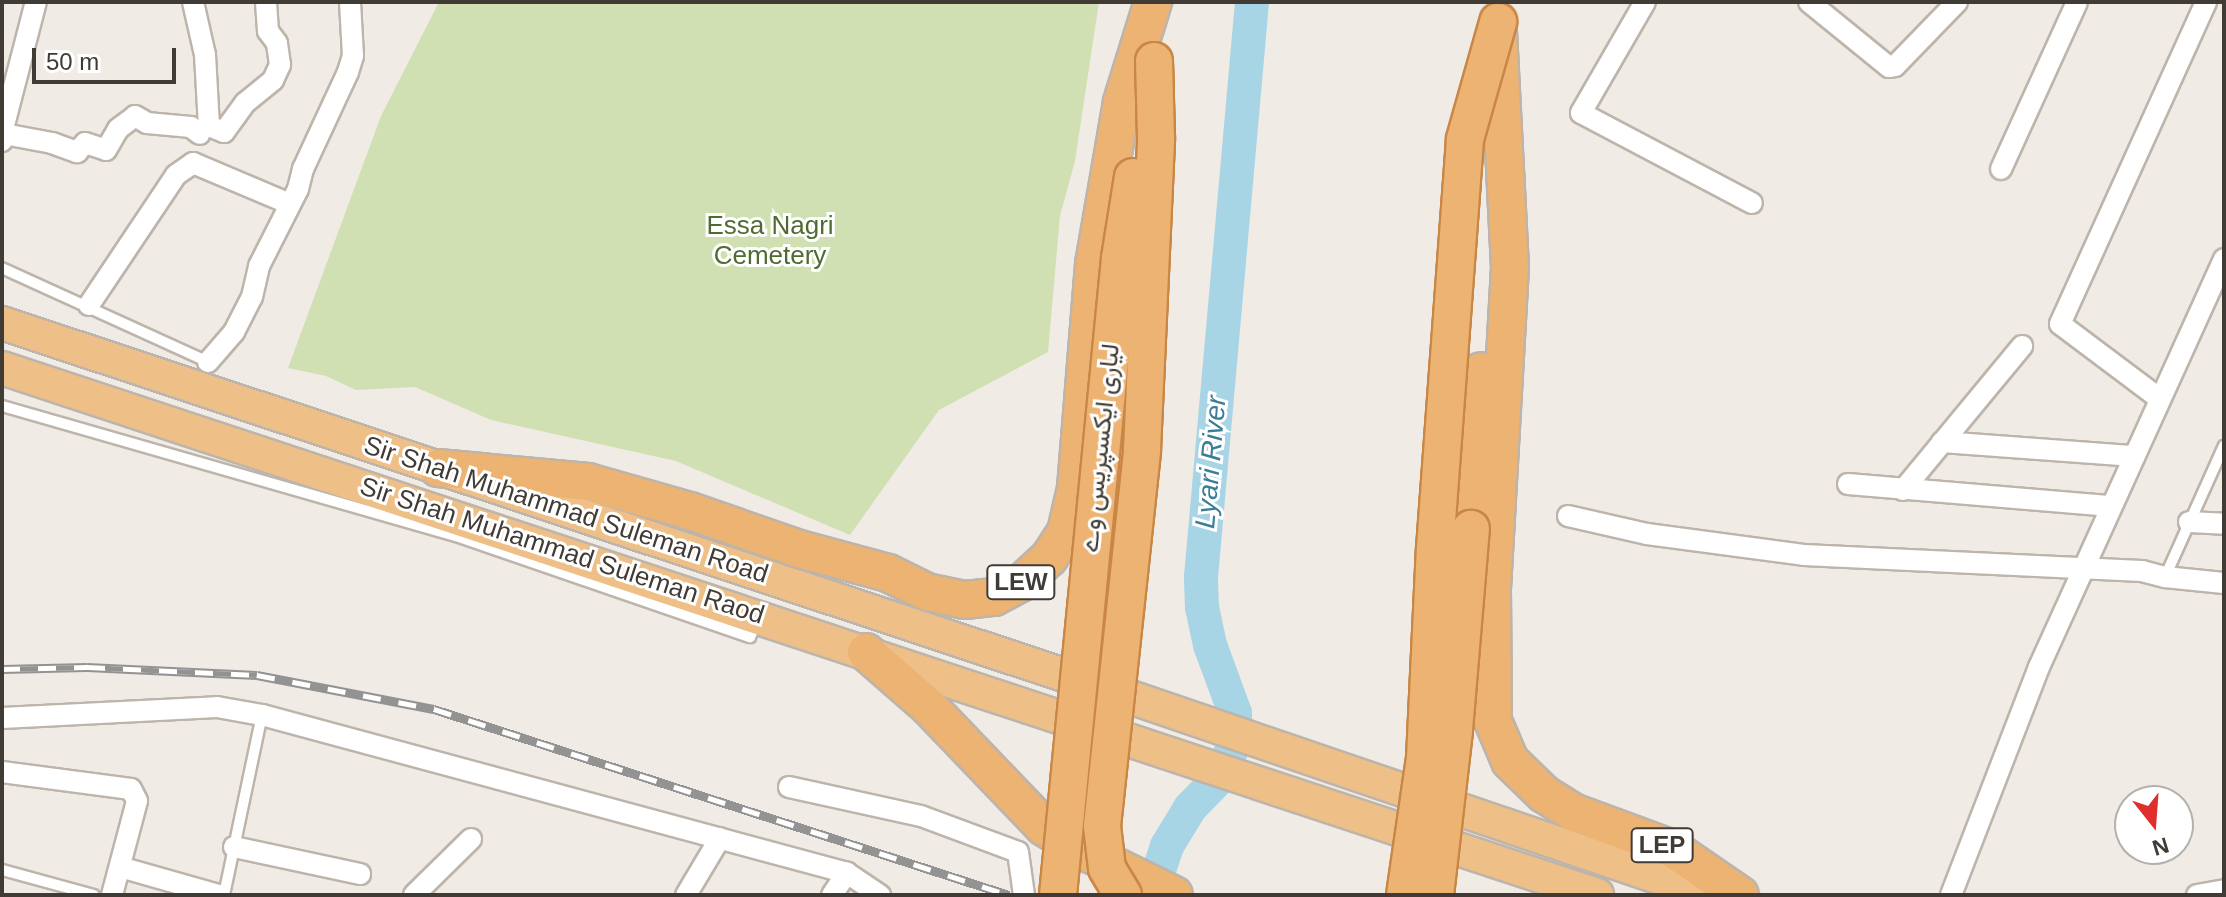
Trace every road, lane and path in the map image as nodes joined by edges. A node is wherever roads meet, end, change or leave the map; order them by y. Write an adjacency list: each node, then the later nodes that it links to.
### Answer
1 (36, 2): 14 (street)
2 (193, 2): 13 (street)
3 (266, 2): 13 (street)
4 (350, 2): 18 (street)
5 (1155, 2): 12 (highway, لیاری ایکسپریس وے / LEW); 31 (highway, LEW)
6 (1645, 2): 17 (street)
7 (1809, 2): 8 (street)
8 (1957, 2)
9 (2077, 2): 16 (street)
10 (2206, 2): 26 (street)
11 (1498, 12): 66 (highway, bridge); 67 (highway, bridge); 70 (highway, LEP)
12 (1154, 61): 54 (highway, LEW, bridge); 64 (highway, لیاری ایکسپریس وے / LEW, bridge)
13 (205, 130): 14 (street); 15 (street)
14 (3, 136)
15 (193, 163): 18 (street); 21 (street)
16 (2001, 169)
17 (1752, 203)
18 (290, 204): 24 (street)
19 (2224, 259): 26 (street)
20 (2, 268): 21 (lane)
21 (89, 305): 24 (lane)
22 (2, 323): 31 (highway, Sir Shah Muhammad Suleman Road)
23 (2022, 346): 28 (street)
24 (208, 362)
25 (2, 368): 41 (highway, Sir Shah Muhammad Suleman Raod)
26 (2160, 399): 30 (street)
27 (2, 406): 41 (lane)
28 (1942, 442): 30 (street); 33 (street)
29 (2224, 446): 36 (lane)
30 (2134, 456): 34 (street)
31 (438, 468): 69 (highway, Sir Shah Muhammad Suleman Road)
32 (1848, 484): 33 (street)
33 (1903, 490): 34 (street)
34 (2111, 506): 38 (street)
35 (1568, 516): 38 (street)
36 (2189, 522): 37 (street); 39 (lane)
37 (2224, 524)
38 (2083, 568): 39 (street); 71 (street)
39 (2165, 577): 40 (street)
40 (2224, 583)
41 (759, 617): 42 (highway, Sir Shah Muhammad Suleman Raod)
42 (866, 652): 54 (highway); 68 (highway, Sir Shah Muhammad Suleman Raod)
43 (262, 715): 44 (street); 47 (street); 49 (lane)
44 (2, 718)
45 (2, 772): 50 (street)
46 (789, 787): 63 (street)
47 (720, 838): 52 (street); 60 (street)
48 (471, 839): 59 (street)
49 (234, 847): 53 (street); 58 (lane)
50 (120, 867): 57 (street); 58 (street)
51 (2, 870): 56 (lane)
52 (847, 873): 61 (street); 62 (street)
53 (360, 874)
54 (1129, 886): 65 (highway)
55 (2224, 890): 72 (street)
56 (94, 895)
57 (112, 895)
58 (221, 895)
59 (414, 895)
60 (686, 895)
61 (832, 895)
62 (880, 895)
63 (1024, 895)
64 (1058, 895)
65 (1174, 895)
66 (1405, 895)
67 (1435, 895)
68 (1597, 895)
69 (1710, 895)
70 (1740, 895)
71 (1951, 895)
72 (2197, 895)

